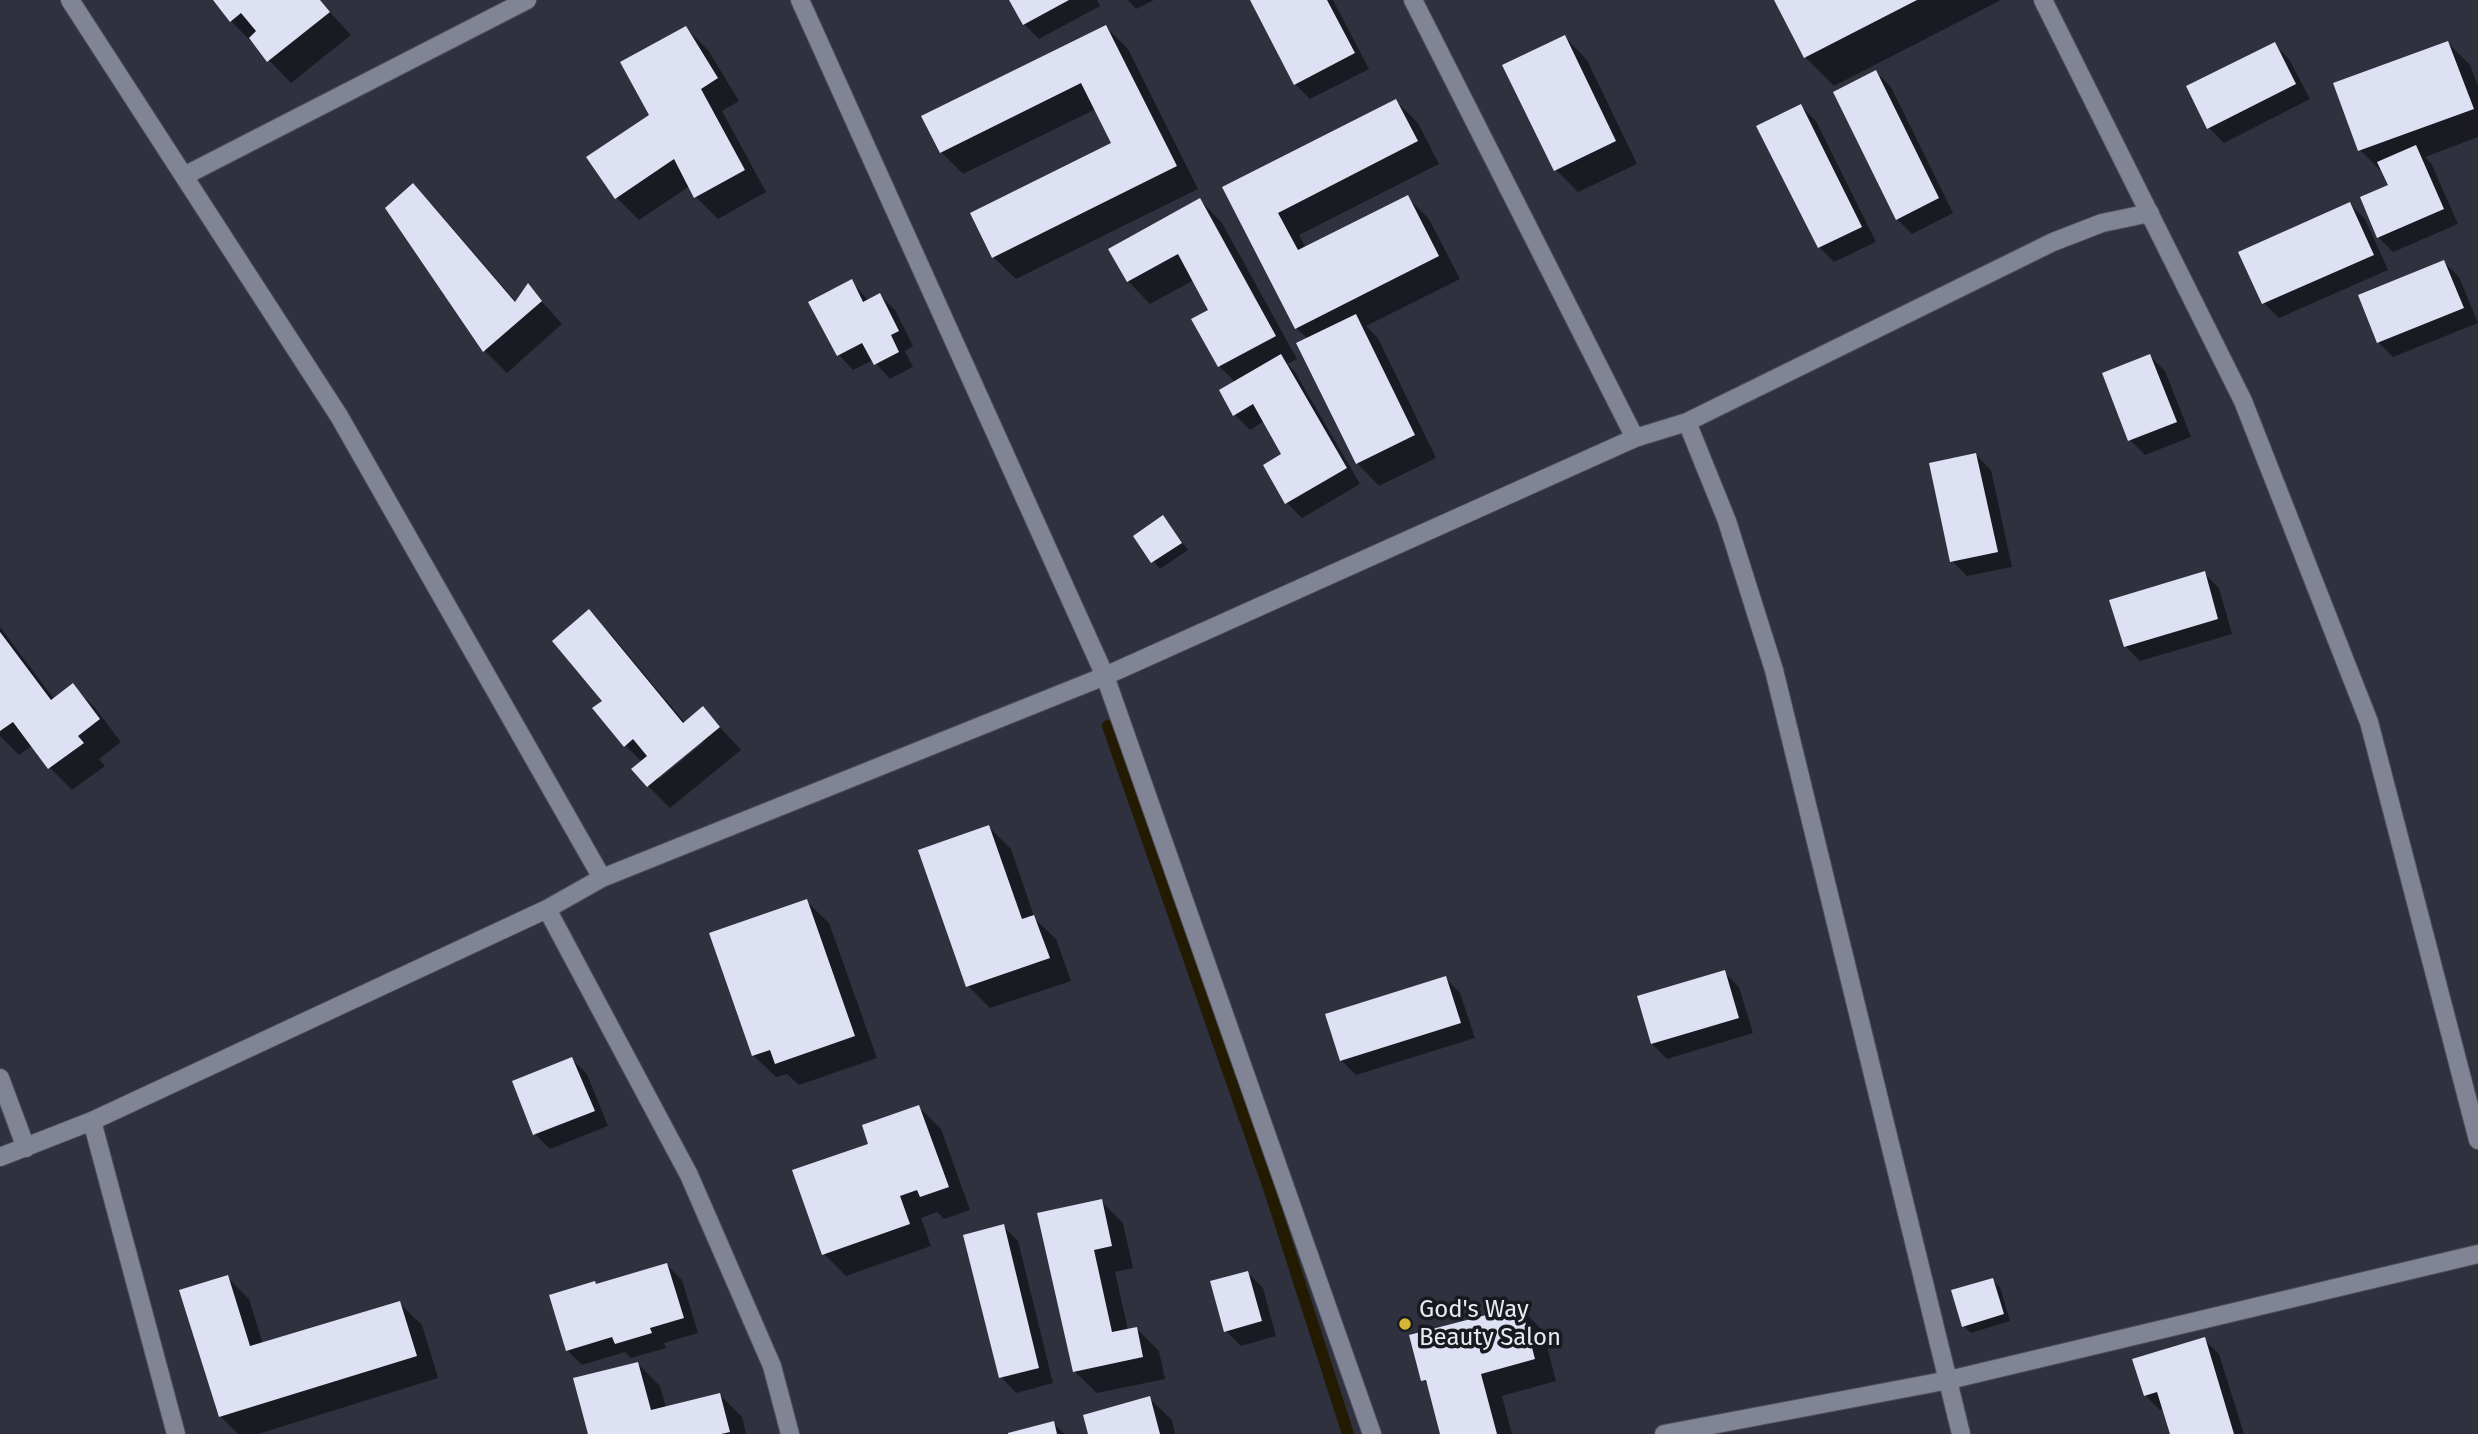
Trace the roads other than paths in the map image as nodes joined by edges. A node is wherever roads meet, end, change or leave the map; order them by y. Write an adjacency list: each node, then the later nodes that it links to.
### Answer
1 (70, 0): 6 (street)
2 (527, 0): 6 (street)
3 (800, 0): 10 (street)
4 (1413, 0): 9 (street)
5 (2043, 0): 7 (street)
6 (184, 176): 11 (street)
7 (2150, 213): 8 (street); 15 (street)
8 (1687, 422): 9 (street); 19 (street)
9 (1635, 438): 10 (street)
10 (1105, 676): 11 (street); 22 (street)
11 (602, 878): 12 (street)
12 (547, 909): 14 (street); 21 (street)
13 (0, 1078): 16 (street)
14 (92, 1121): 16 (street); 20 (street)
15 (2478, 1140)
16 (26, 1148): 17 (street)
17 (0, 1157)
18 (2478, 1254): 19 (street)
19 (1949, 1380): 23 (street); 24 (street)
20 (176, 1434)
21 (790, 1434)
22 (1372, 1434)
23 (1664, 1434)
24 (1961, 1434)

